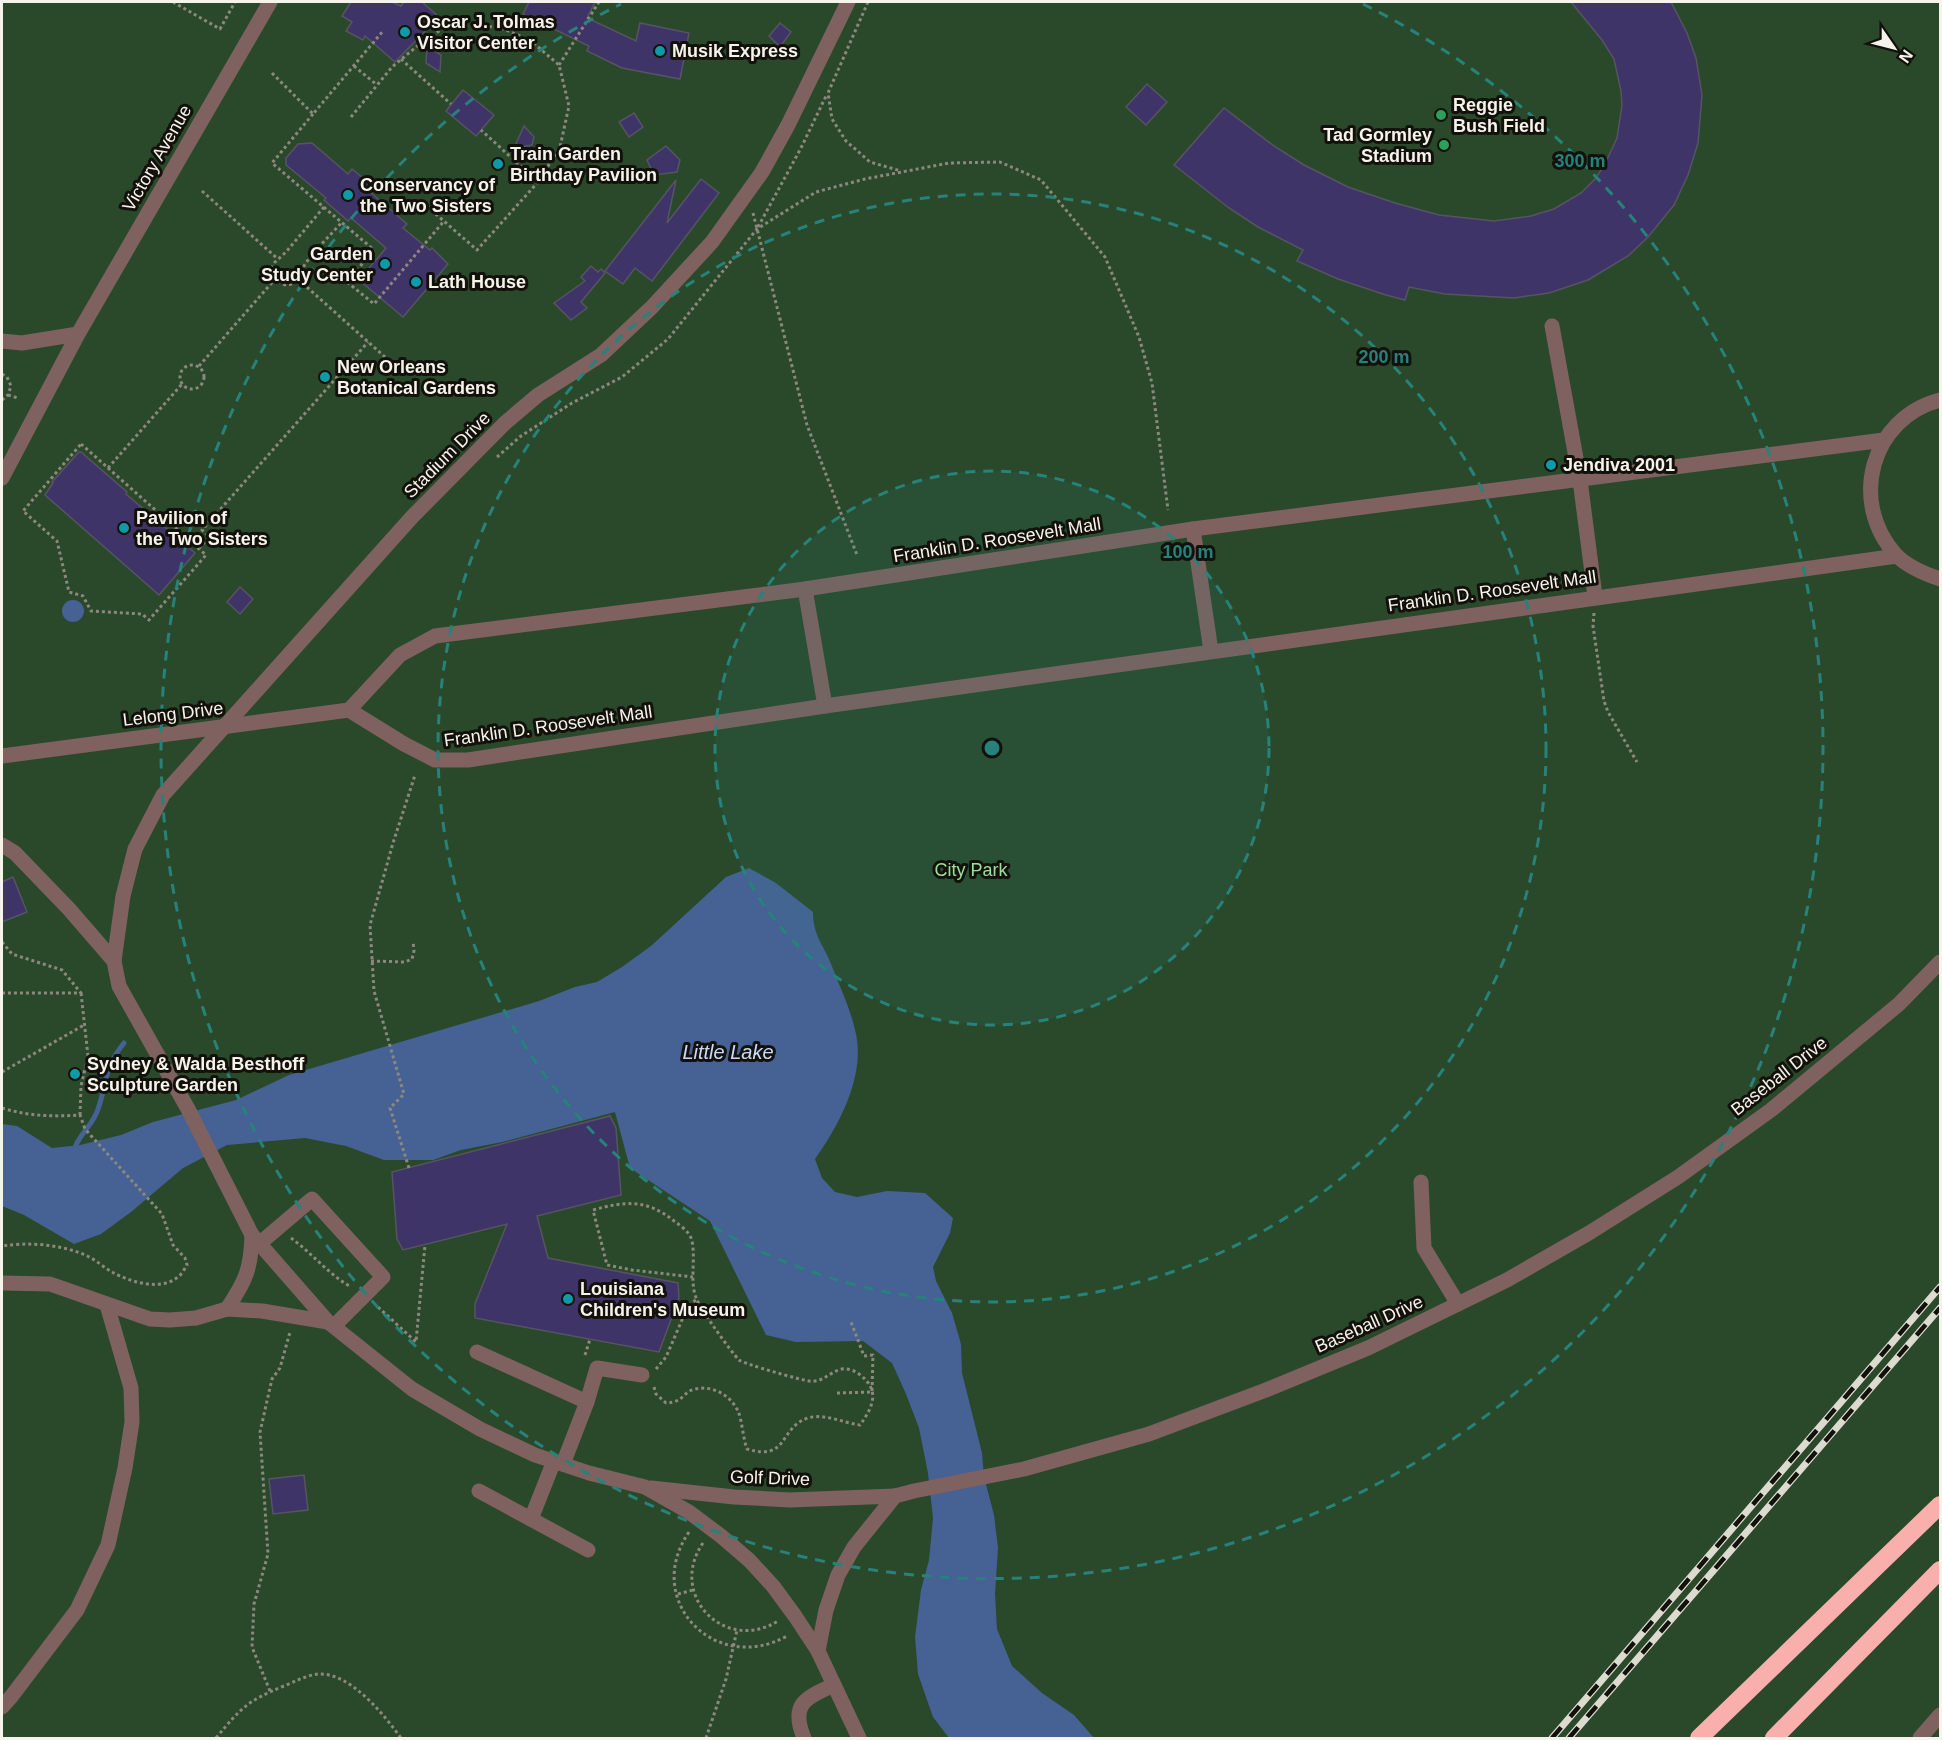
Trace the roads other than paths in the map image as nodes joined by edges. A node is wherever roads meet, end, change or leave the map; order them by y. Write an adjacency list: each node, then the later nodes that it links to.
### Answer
1 (270, 2): 4 (street, Victory Avenue)
2 (848, 2): 18 (street, Stadium Drive)
3 (1552, 326): 9 (street)
4 (78, 334): 5 (street); 8 (street, Victory Avenue)
5 (2, 341)
6 (1941, 400): 7 (street)
7 (1884, 440): 9 (street, Franklin D. Roosevelt Mall); 11 (street)
8 (2, 478)
9 (1580, 480): 10 (street, Franklin D. Roosevelt Mall); 14 (street)
10 (1193, 530): 13 (street, Franklin D. Roosevelt Mall); 15 (street)
11 (1897, 555): 12 (street); 14 (street, Franklin D. Roosevelt Mall)
12 (1941, 579)
13 (805, 589): 16 (street); 17 (street, Franklin D. Roosevelt Mall)
14 (1595, 596): 15 (street, Franklin D. Roosevelt Mall)
15 (1211, 651): 16 (street, Franklin D. Roosevelt Mall)
16 (825, 706): 17 (street, Franklin D. Roosevelt Mall)
17 (350, 710): 18 (street, Lelong Drive)
18 (224, 727): 19 (street, Lelong Drive); 21 (street, Stadium Drive)
19 (2, 756)
20 (2, 845): 21 (street)
21 (114, 961): 24 (street)
22 (1941, 962): 26 (street, Baseball Drive)
23 (1421, 1182): 26 (street)
24 (256, 1240): 28 (street); 29 (street); 29 (street)
25 (2, 1283): 27 (street)
26 (1458, 1304): 36 (street, Baseball Drive)
27 (107, 1305): 28 (street); 43 (street)
28 (227, 1308): 29 (street)
29 (331, 1324): 33 (street)
30 (477, 1352): 32 (street)
31 (650, 1377): 32 (street)
32 (587, 1402): 33 (street)
33 (558, 1463): 34 (street); 38 (street)
34 (645, 1487): 36 (street, Golf Drive); 41 (street)
35 (479, 1491): 38 (street)
36 (895, 1496): 41 (street)
37 (1941, 1504): 48 (highway)
38 (531, 1519): 39 (street)
39 (588, 1550)
40 (1941, 1570): 49 (highway)
41 (818, 1651): 42 (street)
42 (834, 1685): 46 (street); 47 (street)
43 (2, 1707)
44 (1941, 1715): 45 (street)
45 (1925, 1736)
46 (804, 1738)
47 (859, 1738)
48 (1699, 1738)
49 (1774, 1738)

